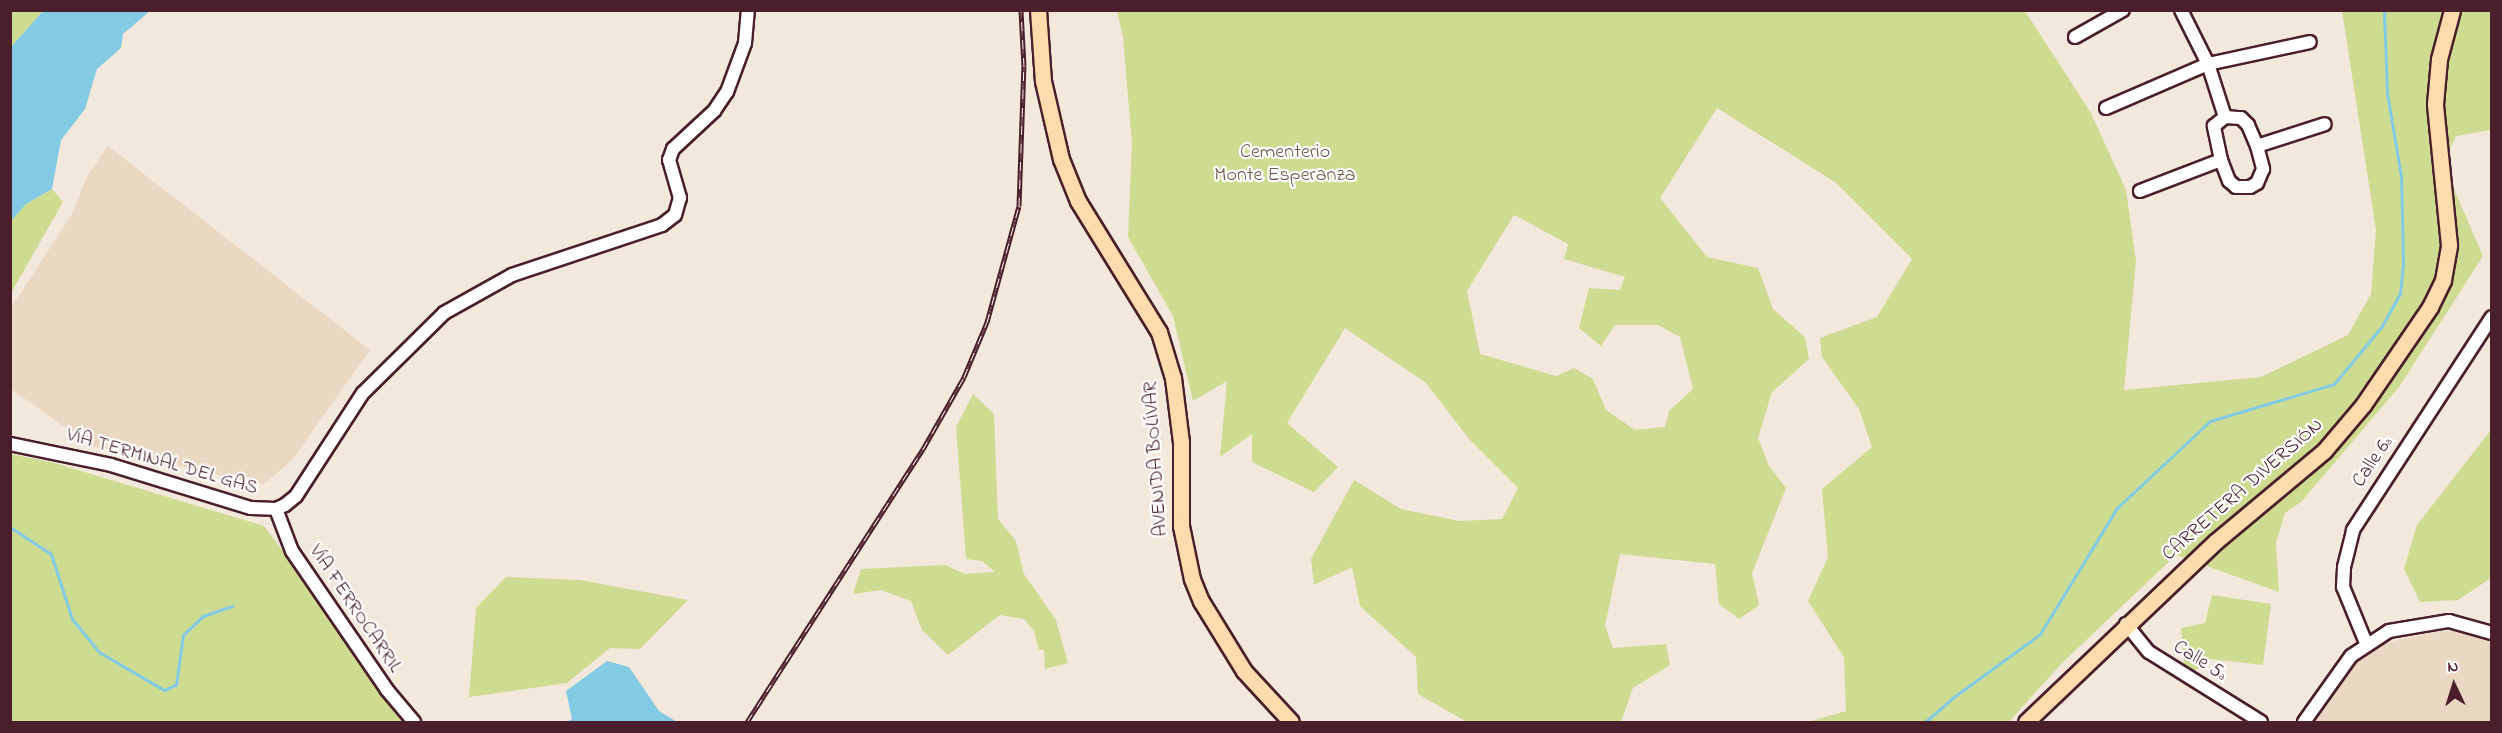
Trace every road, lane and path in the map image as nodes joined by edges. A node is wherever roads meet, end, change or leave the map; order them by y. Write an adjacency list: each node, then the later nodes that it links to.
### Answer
1 (748, 10): 17 (street, VÍA TERMINAL DEL GAS)
2 (1038, 10): 22 (main road, AVENIDA BOLÍVAR)
3 (2123, 10): 6 (street)
4 (2181, 10): 8 (street)
5 (2452, 10): 18 (main road, CARRETERA DIVERSIÓN)
6 (2075, 36)
7 (2310, 42): 8 (street)
8 (2208, 64): 9 (street); 10 (street)
9 (2106, 108)
10 (2225, 117): 12 (street); 13 (street)
11 (2325, 124): 12 (street)
12 (2257, 146): 13 (street)
13 (2221, 160): 14 (street)
14 (2140, 191)
15 (2492, 317): 20 (street, Calle 6ª)
16 (10, 444): 17 (street, VÍA TERMINAL DEL GAS)
17 (276, 510): 21 (street, VÍA FERROCARRIL)
18 (2126, 624): 23 (main road, CARRETERA DIVERSIÓN); 24 (street, Calle 5ª)
19 (2491, 632): 20 (street)
20 (2366, 643): 25 (street)
21 (414, 723)
22 (1291, 723)
23 (2026, 723)
24 (2261, 723)
25 (2304, 723)

